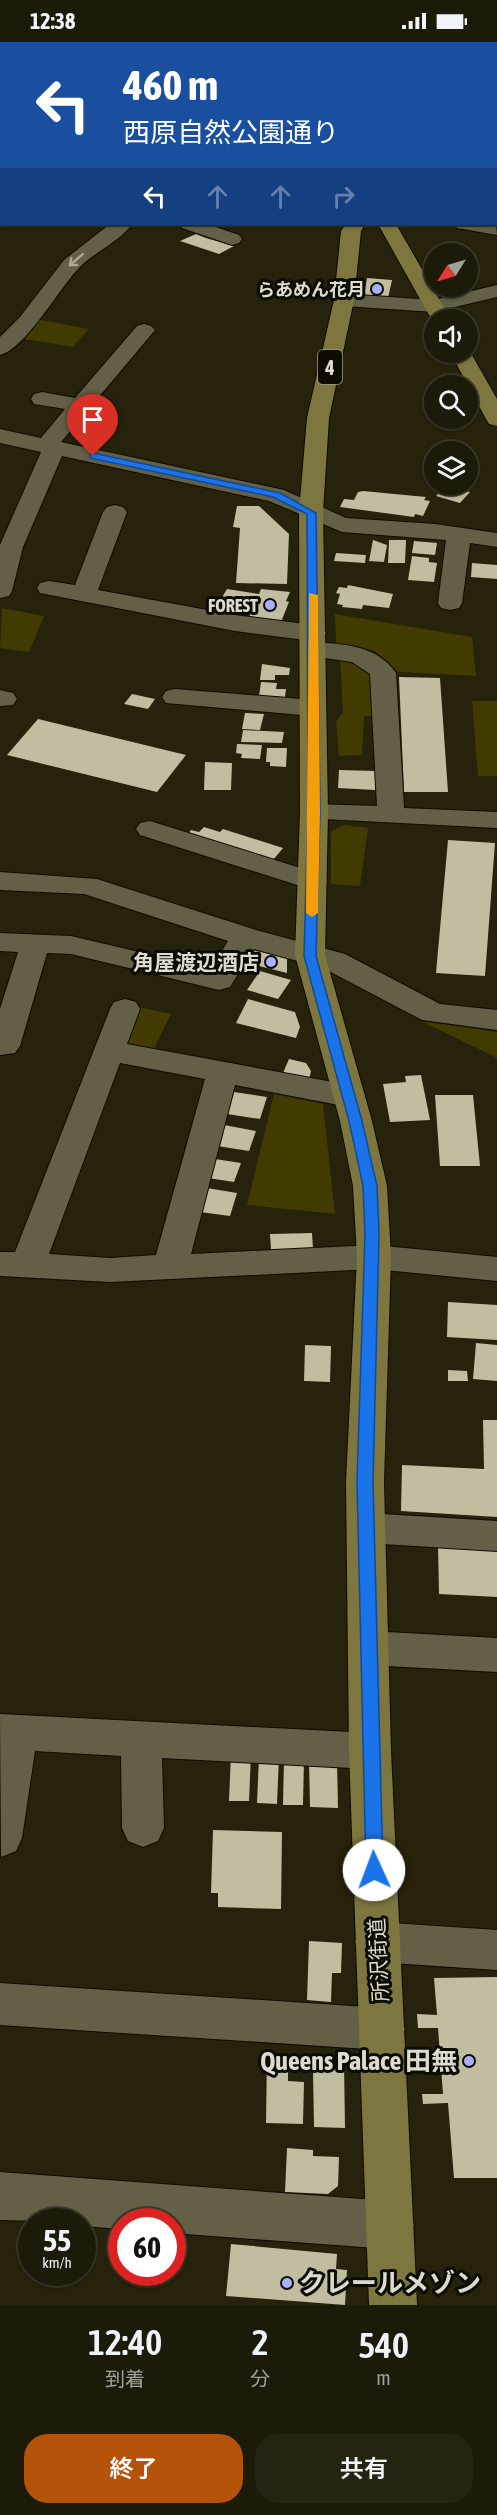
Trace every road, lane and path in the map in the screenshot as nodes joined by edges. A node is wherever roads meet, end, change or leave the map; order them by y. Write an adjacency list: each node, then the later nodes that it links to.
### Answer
1 (121, 225): 16 (street, one-way to 16)
2 (192, 225): 7 (street)
3 (354, 225): 10 (main road, 所沢街道 / 4)
4 (388, 225): 12 (main road)
5 (472, 225): 6 (street)
6 (497, 228)
7 (232, 239)
8 (497, 291): 9 (street)
9 (468, 299): 11 (street); 13 (street)
10 (344, 300): 14 (street); 24 (main road, 所沢街道 / 4)
11 (497, 303)
12 (436, 309)
13 (447, 309)
14 (424, 311)
15 (109, 335): 19 (street)
16 (0, 350)
17 (466, 363): 20 (main road)
18 (42, 399): 19 (street)
19 (80, 405): 22 (street)
20 (497, 419)
21 (0, 436): 22 (street)
22 (50, 447): 24 (street); 26 (street)
23 (115, 512): 31 (street)
24 (312, 513): 27 (street); 33 (main road, 所沢街道 / 4)
25 (0, 514): 26 (street)
26 (23, 519): 29 (street)
27 (459, 534): 28 (street); 32 (street)
28 (497, 540)
29 (1, 583)
30 (49, 588): 31 (street)
31 (84, 594): 33 (street)
32 (450, 603)
33 (313, 642): 35 (main road, 所沢街道 / 4); 37 (street)
34 (175, 697): 35 (street)
35 (313, 708): 36 (main road, 所沢街道 / 4)
36 (314, 812): 37 (street); 41 (main road, 所沢街道 / 4)
37 (391, 816): 38 (street)
38 (497, 820)
39 (150, 829): 41 (street)
40 (0, 881): 42 (street)
41 (313, 881): 45 (main road, 所沢街道 / 4)
42 (246, 937): 44 (street); 45 (street)
43 (0, 942): 44 (street)
44 (35, 944): 48 (street)
45 (310, 956): 47 (street); 51 (main road, 所沢街道 / 4)
46 (125, 1009): 49 (street)
47 (497, 1020)
48 (0, 1045)
49 (109, 1051): 50 (street); 53 (street)
50 (223, 1072): 51 (street); 54 (street)
51 (349, 1096): 52 (main road, 所沢街道 / 4)
52 (374, 1257): 54 (street); 55 (street); 56 (main road, 所沢街道 / 4)
53 (14, 1264): 54 (street)
54 (170, 1267)
55 (497, 1269)
56 (366, 1528): 57 (street); 58 (main road, 所沢街道 / 4)
57 (497, 1536)
58 (368, 1648): 59 (street); 62 (main road, 所沢街道 / 4)
59 (497, 1655)
60 (8, 1733): 61 (street); 64 (street)
61 (141, 1740): 62 (street); 63 (street)
62 (370, 1751): 65 (main road, 所沢街道 / 4)
63 (143, 1828)
64 (1, 1838)
65 (377, 1942): 66 (street); 68 (main road, 所沢街道 / 4)
66 (497, 1950)
67 (0, 2004): 68 (street)
68 (382, 2029): 70 (main road, 所沢街道 / 4)
69 (0, 2196): 70 (street)
70 (390, 2225): 71 (main road, 所沢街道 / 4)
71 (393, 2305)

